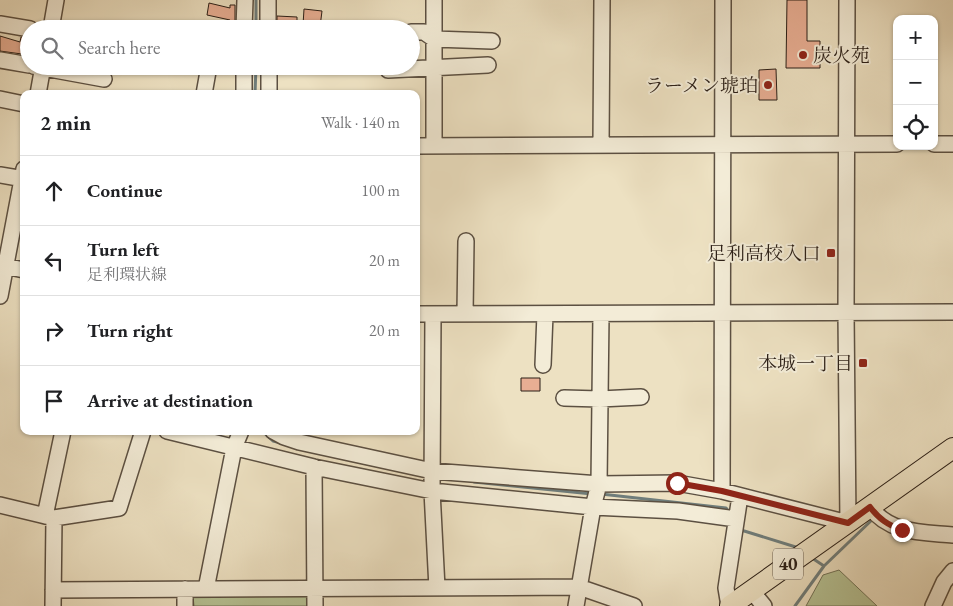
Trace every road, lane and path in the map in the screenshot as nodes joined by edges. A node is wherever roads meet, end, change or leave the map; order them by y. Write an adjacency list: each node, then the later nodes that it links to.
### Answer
1 (56, 0): 8 (street)
2 (245, 0): 9 (street)
3 (268, 0): 10 (street)
4 (434, 0): 14 (street)
5 (602, 0): 38 (street)
6 (723, 0): 34 (street)
7 (847, 0): 33 (street)
8 (53, 20)
9 (244, 20)
10 (268, 20)
11 (0, 24): 12 (street)
12 (20, 27)
13 (420, 32): 14 (street)
14 (434, 39): 15 (street); 19 (street)
15 (492, 42)
16 (0, 60): 17 (street)
17 (20, 64)
18 (488, 66): 19 (street)
19 (434, 68): 20 (street); 40 (street)
20 (420, 69)
21 (37, 75): 27 (street)
22 (82, 75): 26 (street)
23 (207, 75): 28 (street)
24 (244, 75): 29 (street)
25 (269, 75): 30 (street)
26 (104, 79)
27 (38, 90)
28 (205, 90)
29 (244, 90)
30 (269, 90)
31 (0, 99): 32 (street)
32 (20, 103)
33 (846, 143): 34 (street); 35 (street); 49 (street)
34 (723, 144): 38 (street); 55 (street)
35 (893, 144)
36 (938, 144): 37 (street)
37 (953, 144)
38 (601, 145): 40 (street)
39 (420, 146): 40 (street)
40 (434, 146)
41 (0, 175): 42 (street)
42 (20, 176)
43 (20, 190): 45 (street)
44 (466, 241): 52 (street)
45 (3, 266): 46 (street); 47 (street)
46 (20, 269)
47 (0, 296)
48 (953, 312): 49 (street)
49 (846, 313): 55 (street); 78 (street)
50 (420, 314): 51 (street)
51 (433, 314): 52 (street); 68 (street)
52 (466, 314): 53 (street)
53 (545, 314): 54 (street); 56 (street)
54 (601, 314): 55 (street); 59 (street)
55 (724, 314): 71 (street)
56 (543, 366)
57 (641, 397): 59 (street)
58 (564, 398): 59 (street)
59 (600, 399): 69 (street)
60 (62, 435): 76 (street)
61 (142, 435): 76 (street)
62 (183, 435): 65 (street)
63 (239, 435): 65 (street)
64 (279, 435): 68 (street)
65 (234, 448): 67 (street); 84 (street)
66 (953, 448): 75 (main road, 40)
67 (314, 467): 70 (street); 85 (street)
68 (432, 471): 69 (street); 70 (street)
69 (599, 484): 71 (street); 74 (street)
70 (432, 491): 74 (street); 82 (street)
71 (722, 491): 72 (street)
72 (740, 496): 77 (street); 78 (street)
73 (0, 505): 76 (street)
74 (593, 507): 77 (street); 81 (street)
75 (874, 513): 78 (main road, 40); 79 (street)
76 (49, 517): 86 (street)
77 (736, 519): 93 (street)
78 (848, 523): 87 (main road, 40)
79 (953, 536)
80 (953, 571): 95 (street)
81 (579, 587): 82 (street); 91 (street); 92 (street)
82 (437, 588): 85 (street)
83 (185, 589): 84 (street); 86 (street); 89 (street)
84 (206, 589): 85 (street)
85 (315, 589): 90 (street)
86 (53, 590): 88 (street)
87 (751, 590): 93 (main road, 40); 94 (street)
88 (53, 606)
89 (185, 606)
90 (315, 606)
91 (576, 606)
92 (634, 606)
93 (730, 606)
94 (764, 606)
95 (934, 606)

